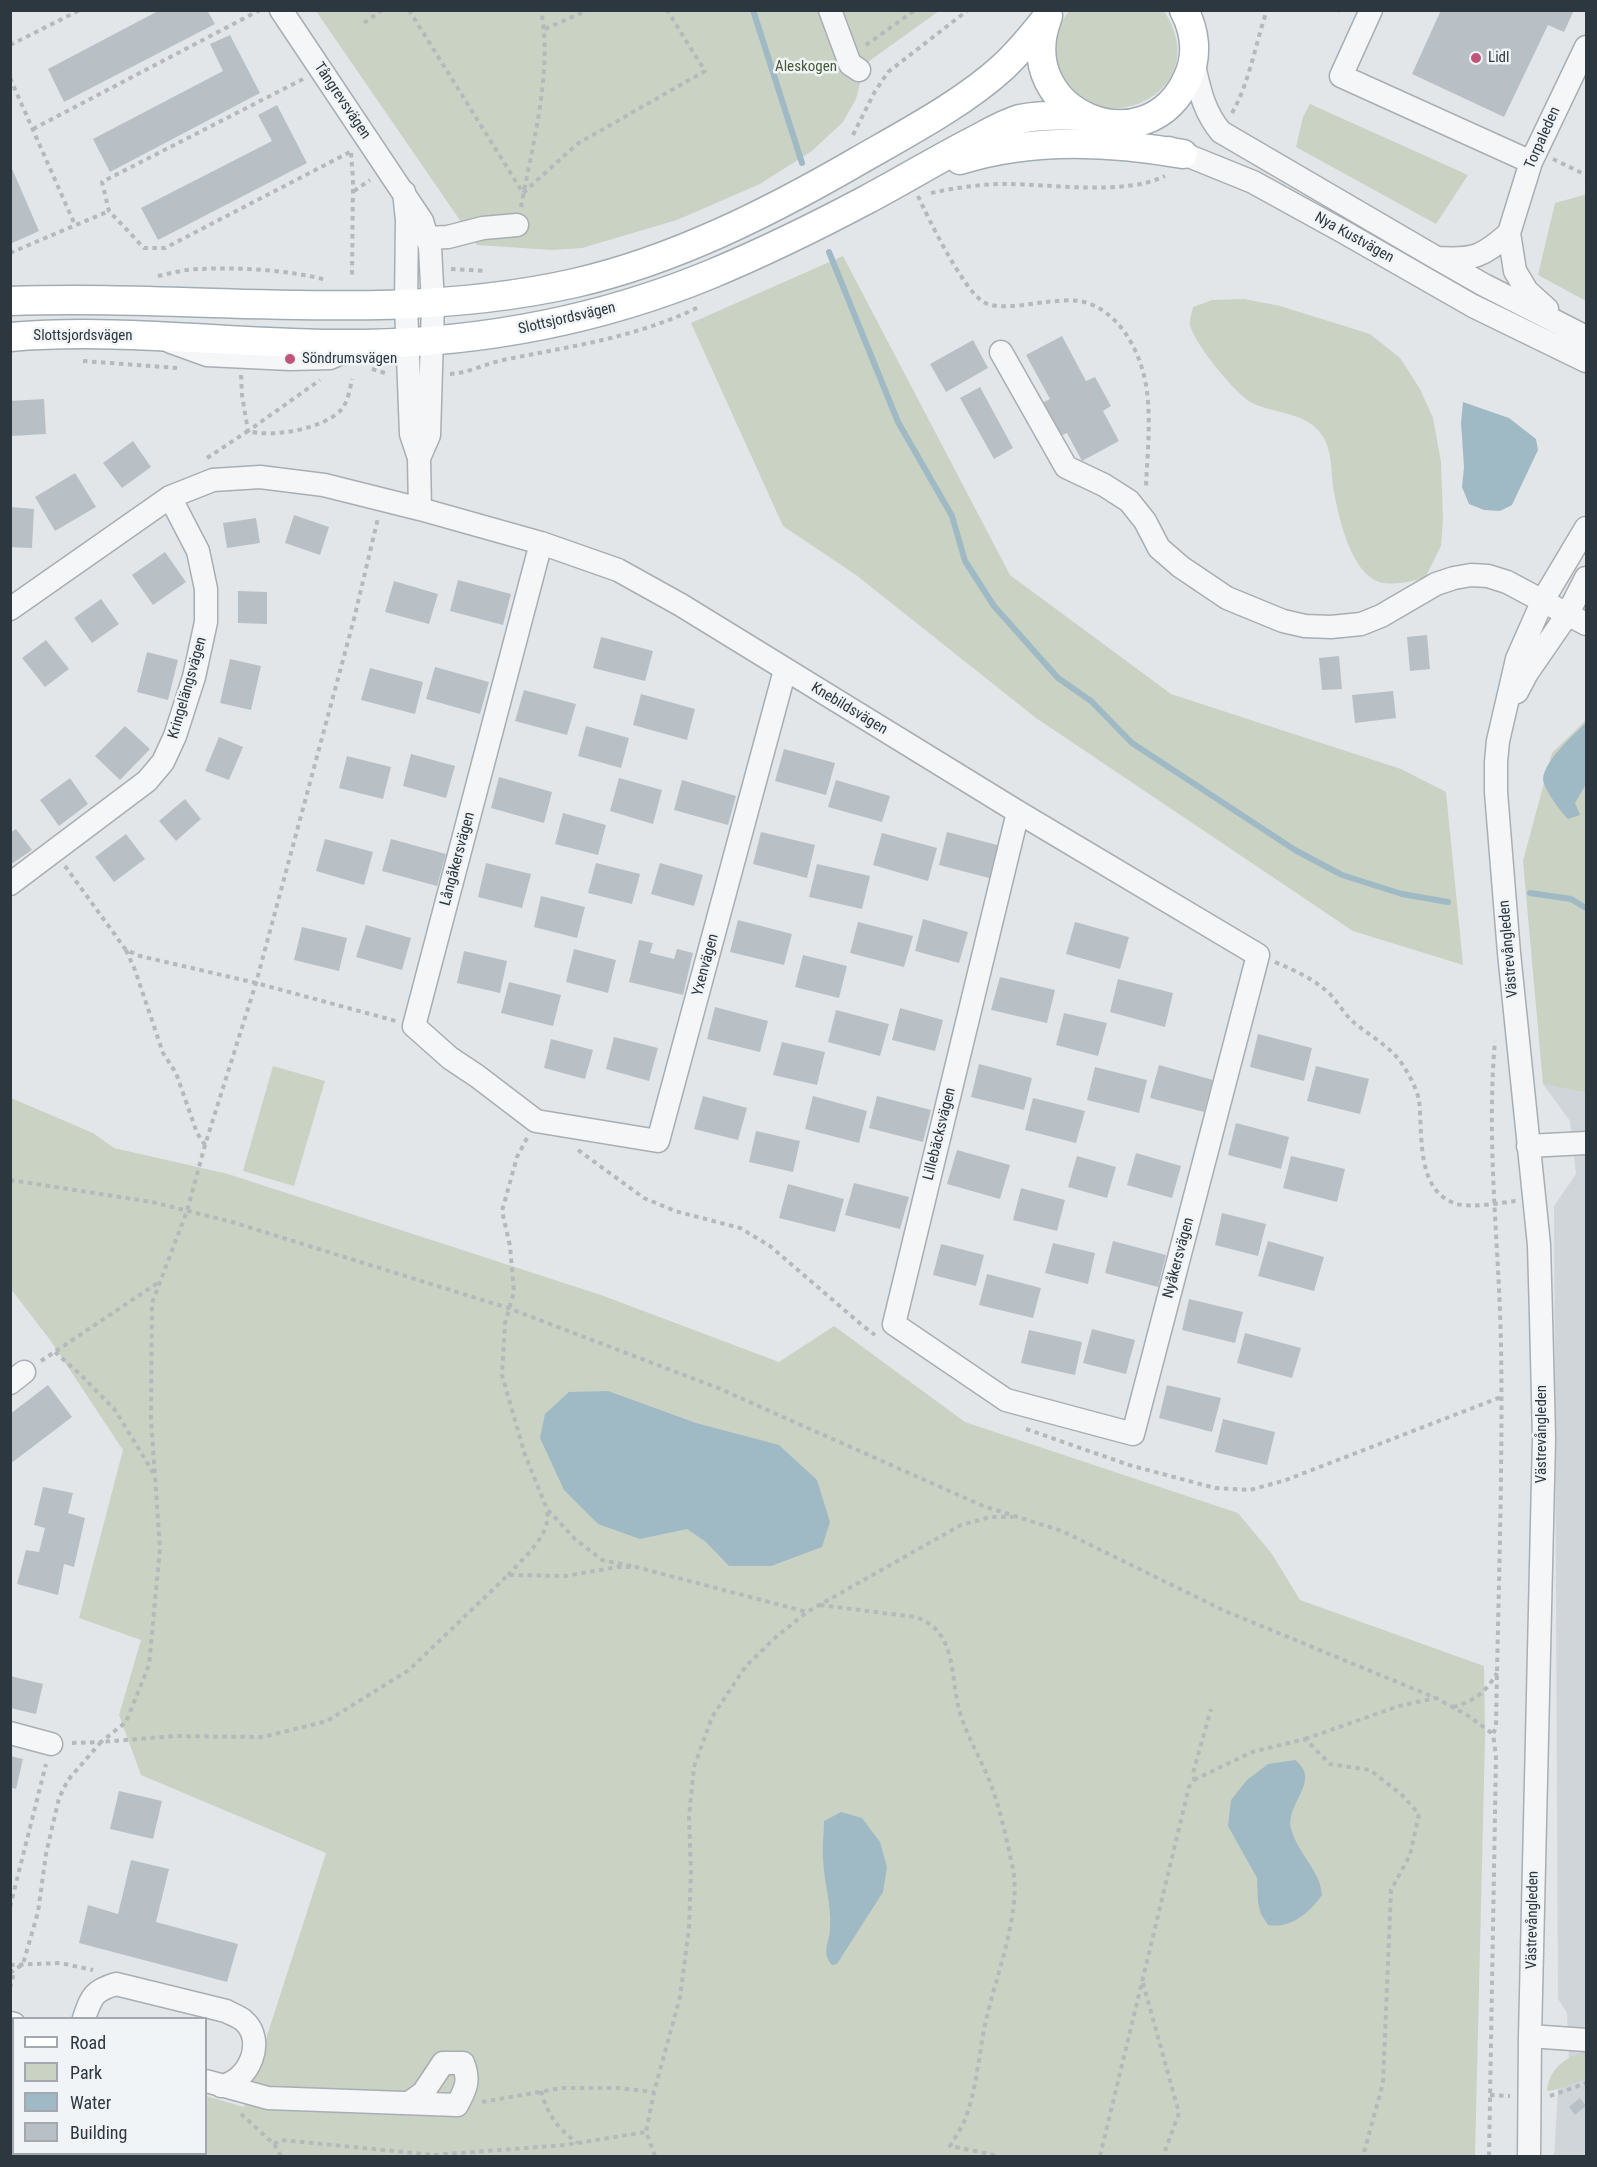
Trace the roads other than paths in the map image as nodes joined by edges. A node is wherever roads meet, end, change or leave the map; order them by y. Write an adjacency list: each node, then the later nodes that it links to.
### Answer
1 (281, 10): 15 (street, Tångrevsvägen)
2 (830, 10): 9 (street)
3 (1184, 10): 8 (main road)
4 (1199, 10): 8 (main road, Slottsjordsvägen)
5 (1371, 10): 13 (street)
6 (1049, 13): 10 (main road, Slottsjordsvägen); 21 (main road, Slottsjordsvägen)
7 (1587, 47): 13 (street, Torpaleden)
8 (1194, 54): 11 (main road, Slottsjordsvägen); 19 (street, Nya Kustvägen)
9 (859, 70)
10 (1082, 116): 11 (main road, Slottsjordsvägen); 14 (main road, Slottsjordsvägen)
11 (1117, 125): 12 (street, Nya Kustvägen)
12 (1183, 154): 14 (main road); 25 (street, Nya Kustvägen)
13 (1533, 157): 17 (street, Torpaleden)
14 (914, 186): 26 (main road, Slottsjordsvägen)
15 (404, 192): 18 (street, Tångrevsvägen); 21 (street, Tångrevsvägen)
16 (517, 225): 18 (street)
17 (1509, 233): 19 (street); 22 (street, Torpaleden)
18 (428, 238): 21 (street, Tångrevsvägen)
19 (1435, 257): 22 (street, Nya Kustvägen)
20 (10, 301): 21 (main road, Slottsjordsvägen)
21 (420, 304): 26 (street)
22 (1565, 327): 24 (street, Nya Kustvägen)
23 (10, 336): 26 (main road, Slottsjordsvägen)
24 (1587, 337)
25 (1541, 339): 28 (street, Nya Kustvägen); 29 (street)
26 (420, 342): 31 (street)
27 (1000, 352): 35 (street)
28 (1587, 361)
29 (1587, 378)
30 (170, 497): 31 (street); 36 (street); 41 (street, Kringelängsvägen)
31 (420, 509): 33 (street, Knebildsvägen)
32 (1587, 528): 35 (street, Västrevångleden)
33 (541, 543): 38 (street, Knebildsvägen); 43 (street, Långåkersvägen)
34 (1587, 578): 37 (street, Västrevångleden)
35 (1543, 600): 37 (street); 39 (street, Västrevångleden)
36 (11, 607)
37 (1577, 619): 39 (street, Västrevångleden)
38 (785, 670): 40 (street, Knebildsvägen); 43 (street, Yxenvägen)
39 (1504, 714): 45 (street, Västrevångleden)
40 (1018, 812): 42 (street, Knebildsvägen); 46 (street, Lillebäcksvägen)
41 (10, 884)
42 (1258, 955): 46 (street, Nyåkersvägen)
43 (536, 1121)
44 (1587, 1143): 45 (street)
45 (1528, 1146): 50 (street, Västrevångleden)
46 (1006, 1400)
47 (10, 1733): 48 (street)
48 (51, 1744)
49 (85, 2017): 52 (street)
50 (1530, 2036): 51 (street); 54 (street, Västrevångleden)
51 (1587, 2040)
52 (213, 2084): 53 (street)
53 (409, 2103): 53 (street)
54 (1529, 2157)

